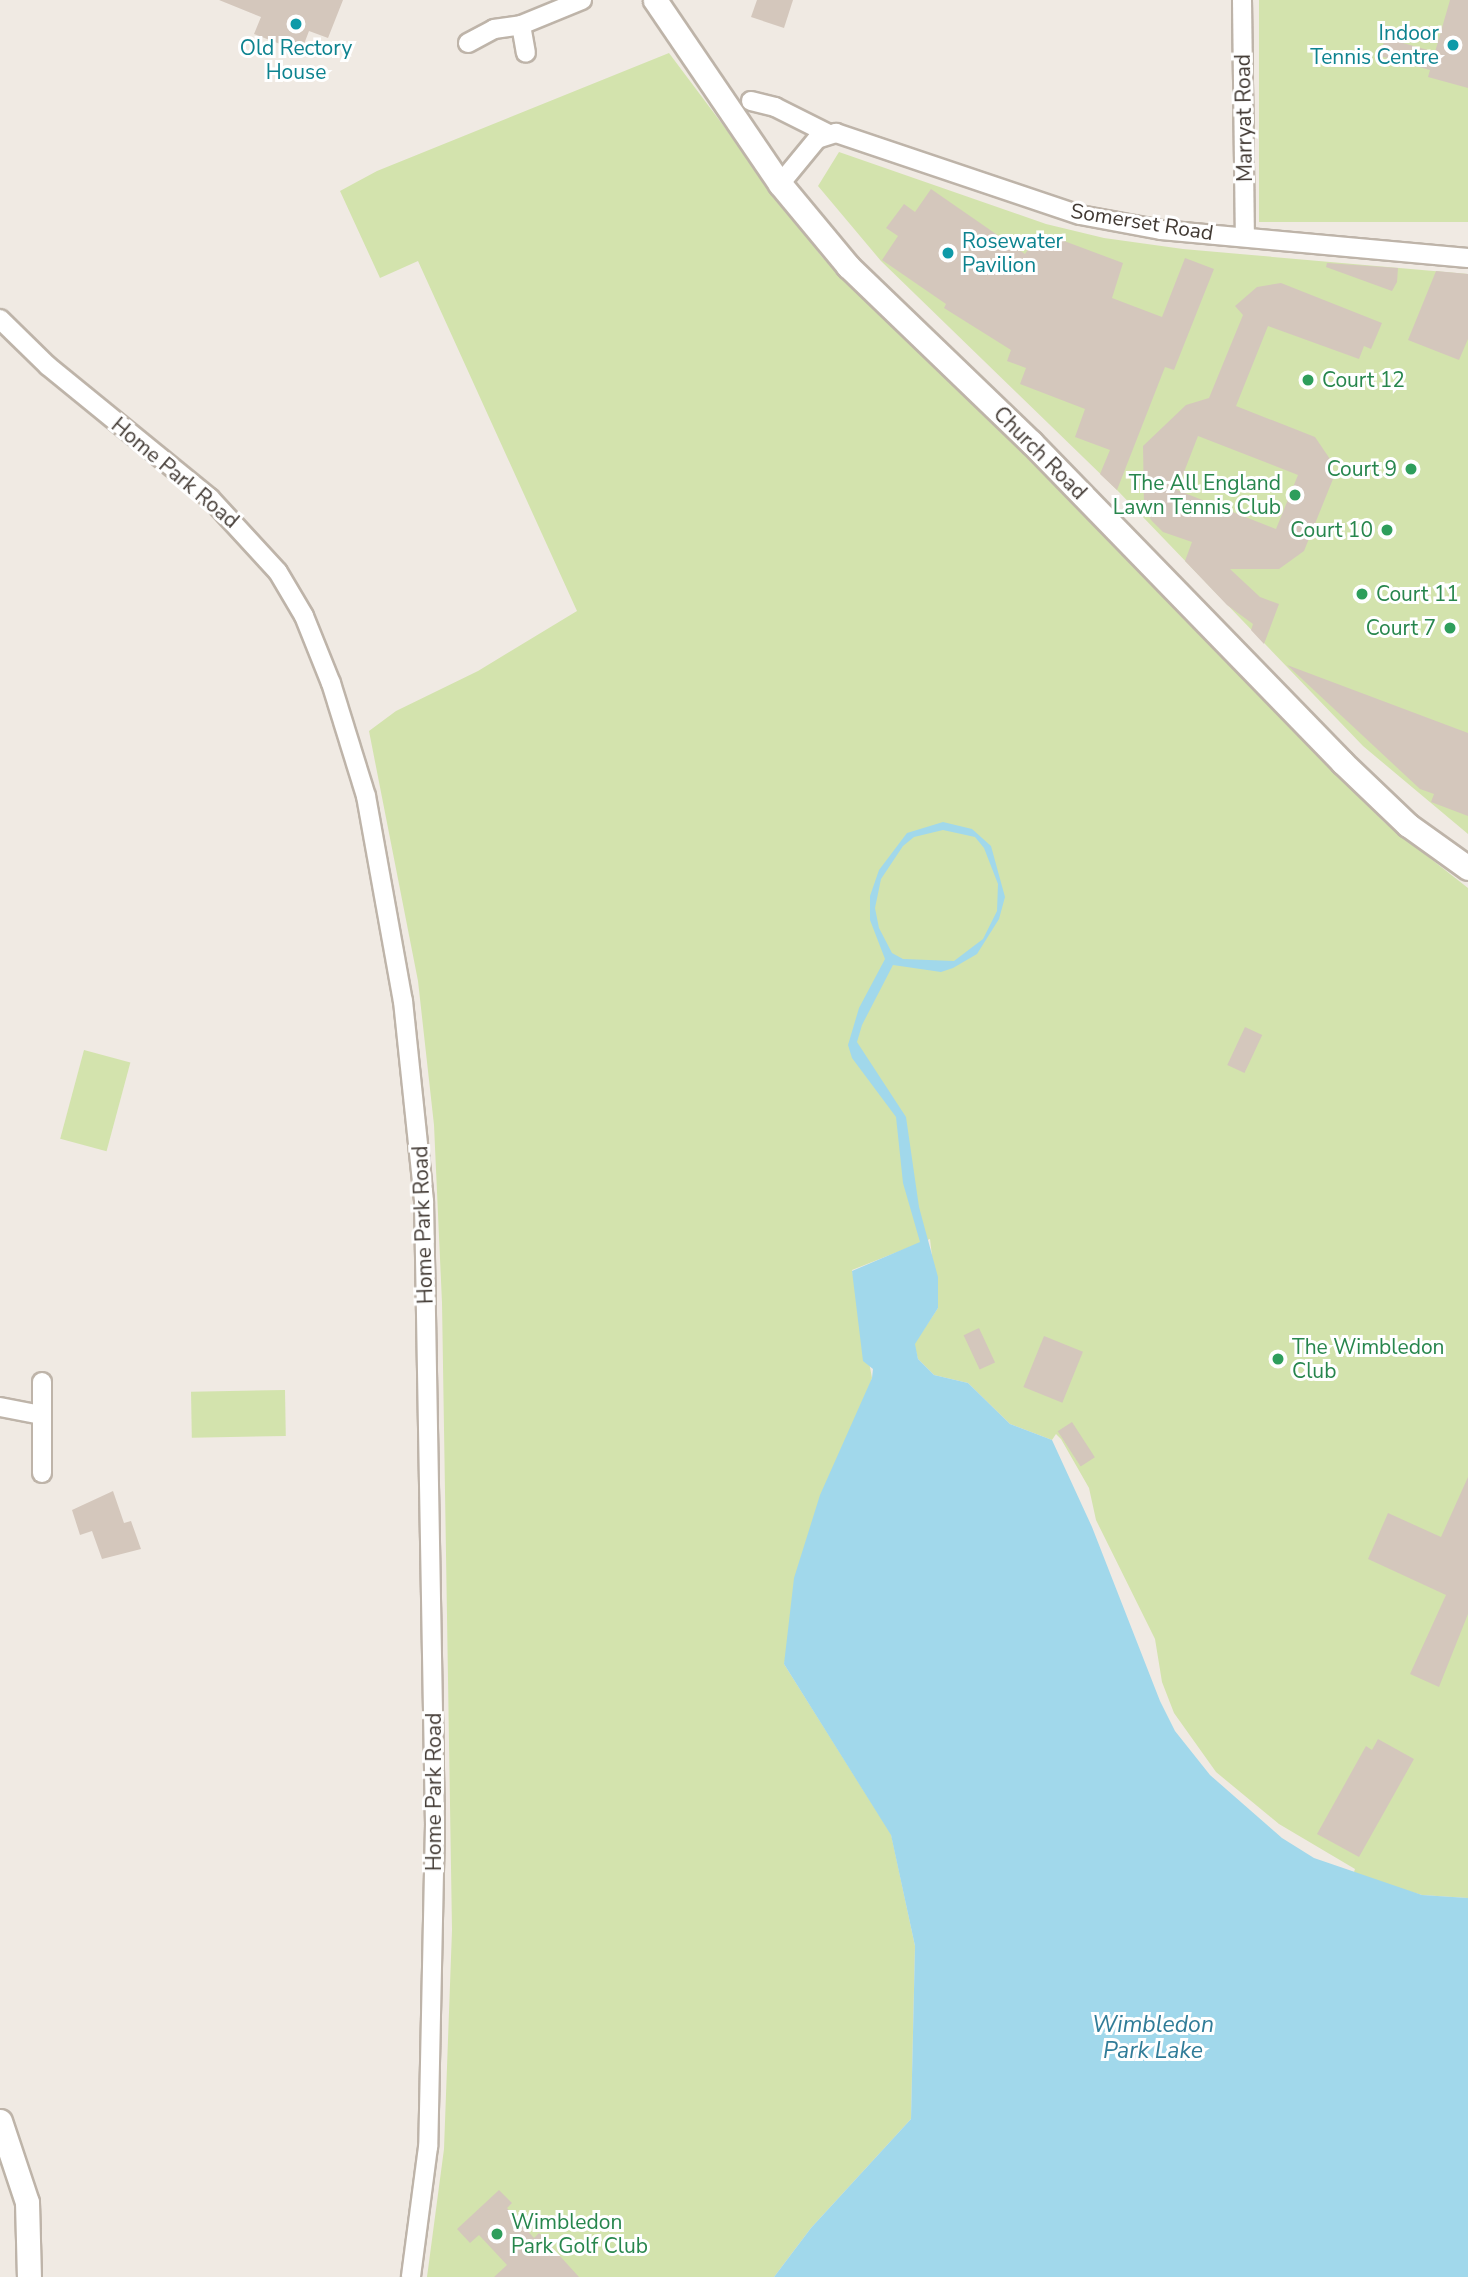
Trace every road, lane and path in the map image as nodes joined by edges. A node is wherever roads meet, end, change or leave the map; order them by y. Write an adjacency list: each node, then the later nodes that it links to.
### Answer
1 (582, 0): 4 (street)
2 (655, 0): 9 (street, Church Road)
3 (1242, 0): 10 (street, Marryat Road)
4 (521, 25): 5 (street); 6 (street)
5 (468, 43)
6 (526, 54)
7 (751, 101): 8 (street, Somerset Road)
8 (827, 133): 9 (street); 10 (street, Somerset Road)
9 (780, 184): 13 (street, Church Road)
10 (1245, 237): 11 (street, Somerset Road)
11 (1468, 258)
12 (0, 318): 20 (street, Home Park Road)
13 (1468, 868)
14 (42, 1381): 16 (street)
15 (0, 1406): 16 (street)
16 (41, 1415): 17 (street)
17 (42, 1473)
18 (0, 2121): 19 (street)
19 (29, 2277)
20 (411, 2277)

